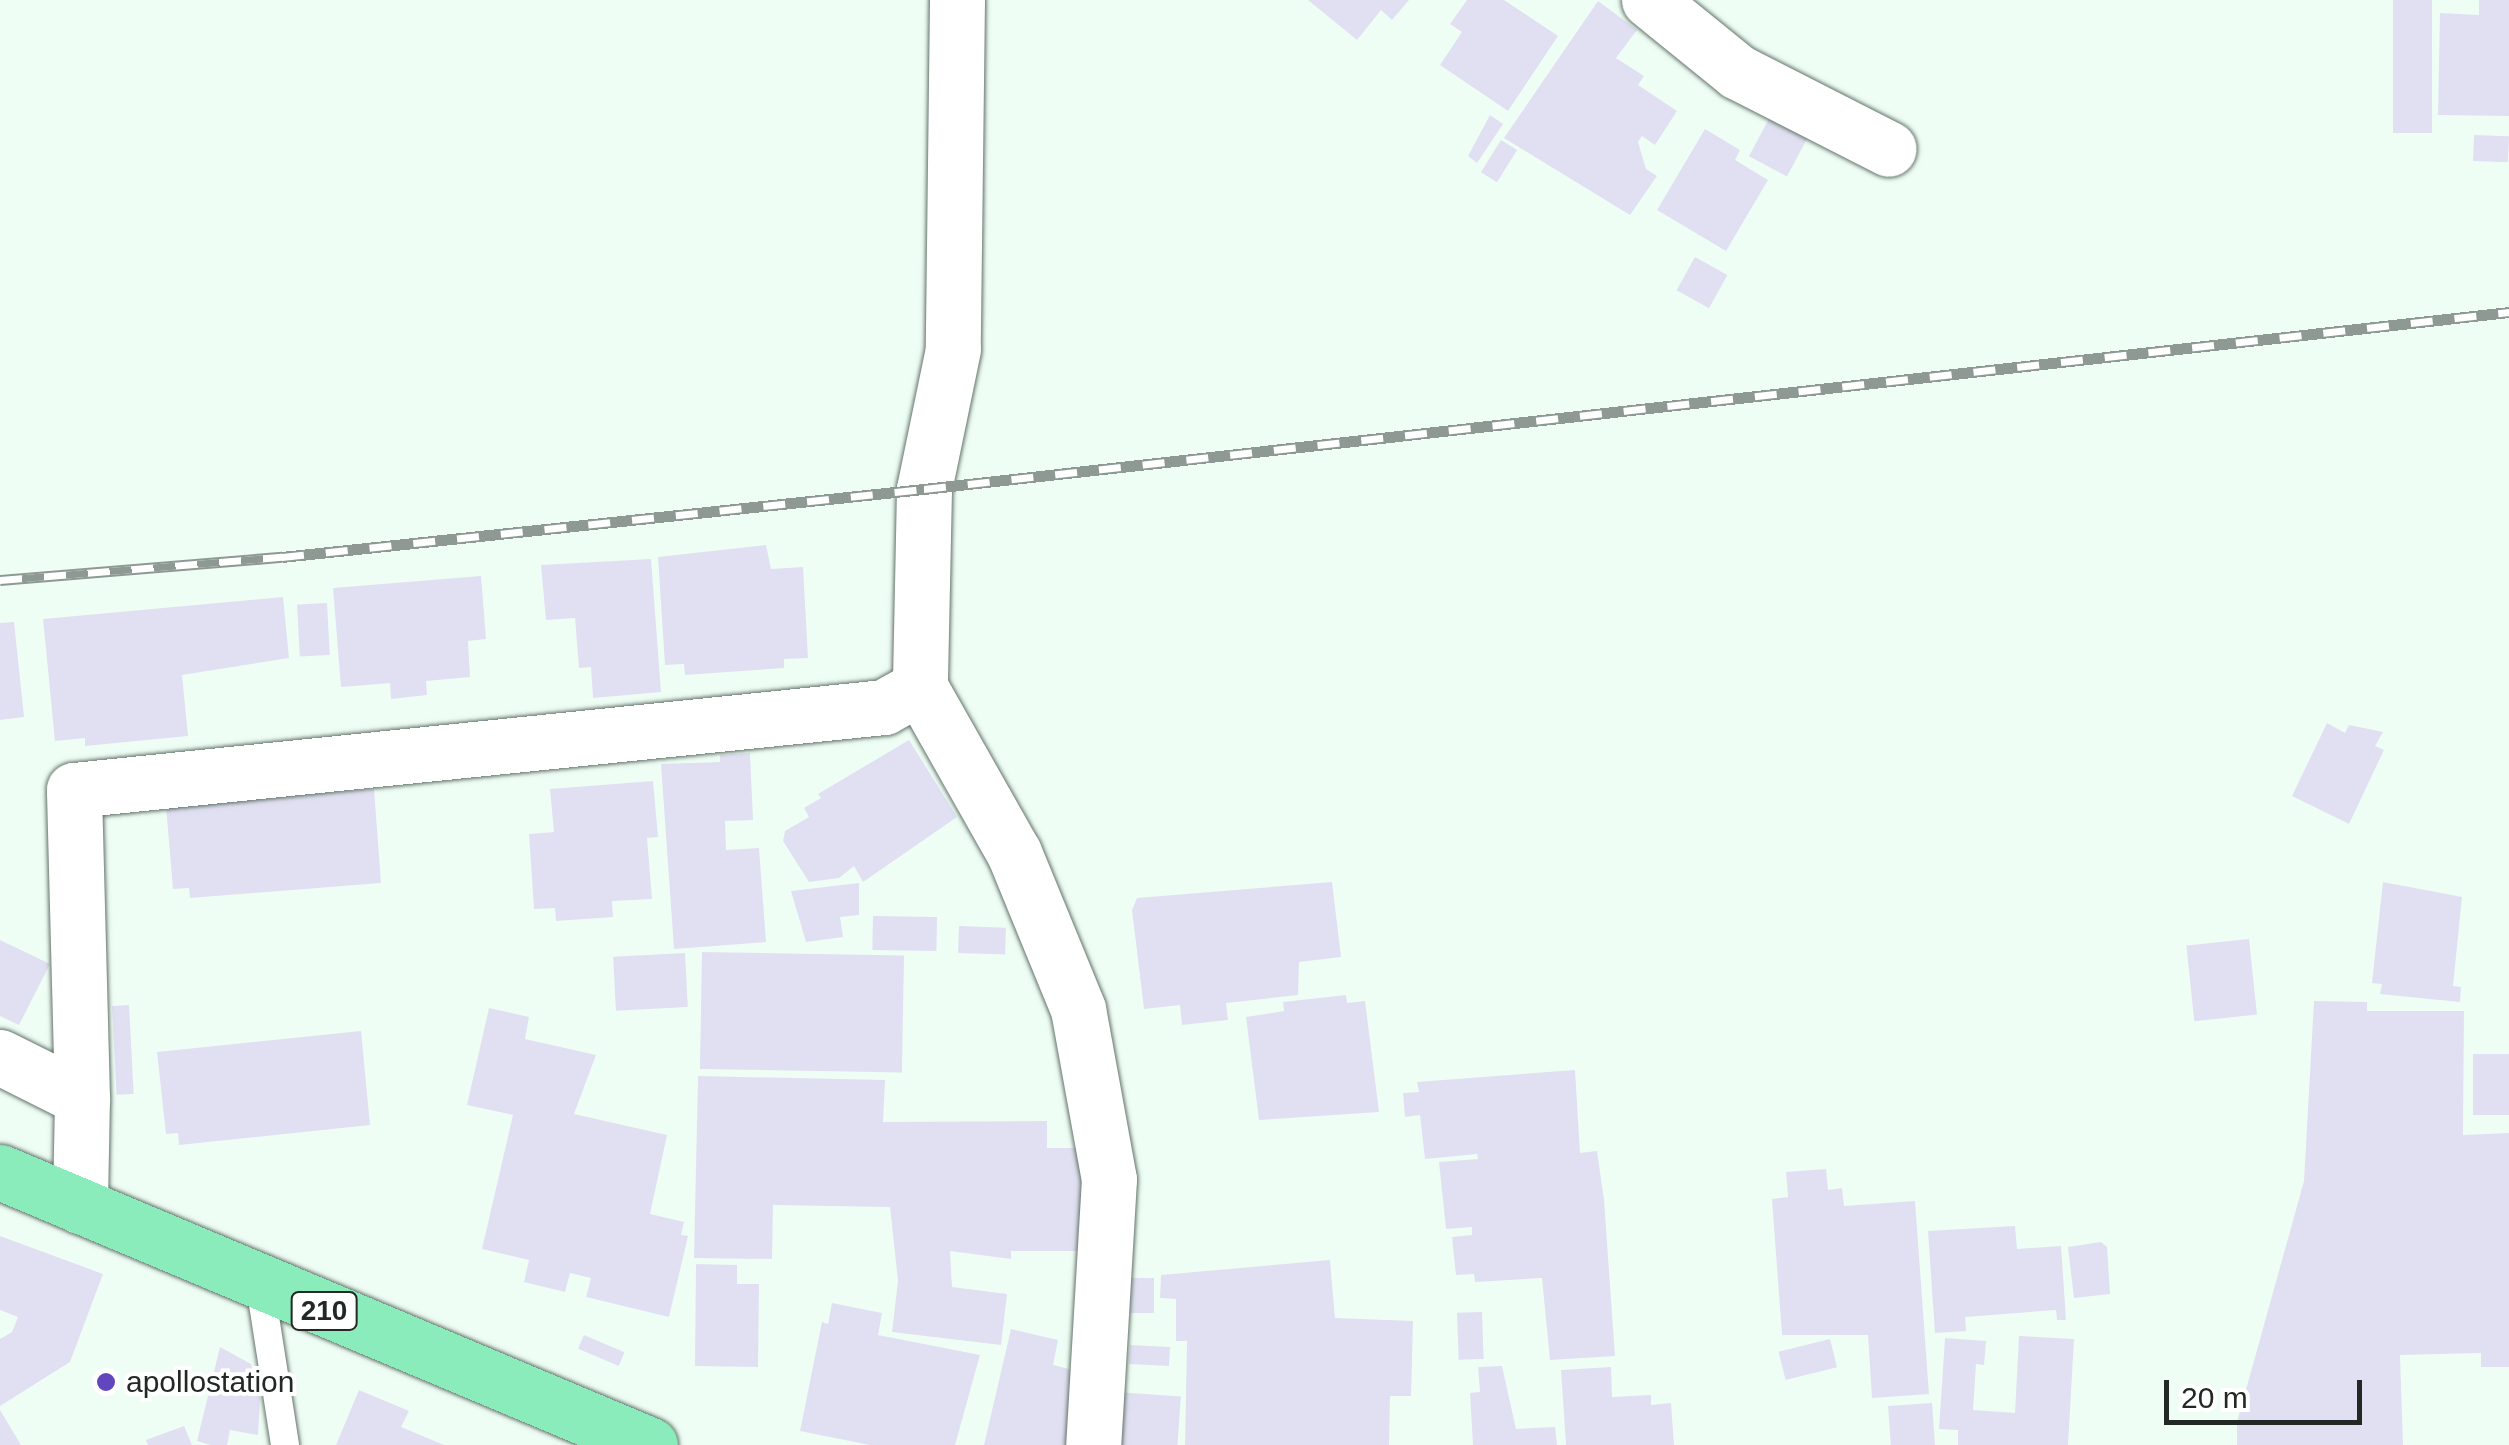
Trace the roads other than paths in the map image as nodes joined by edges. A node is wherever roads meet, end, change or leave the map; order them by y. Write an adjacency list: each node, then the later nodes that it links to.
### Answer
1 (958, 0): 4 (street)
2 (1650, 0): 3 (street)
3 (1890, 150)
4 (920, 686): 6 (street); 12 (street)
5 (0, 1057): 6 (street)
6 (82, 1098): 8 (street)
7 (0, 1172): 8 (highway, 210)
8 (80, 1206): 9 (highway, 210)
9 (260, 1285): 10 (lane); 11 (highway, 210)
10 (285, 1445)
11 (650, 1445)
12 (1092, 1445)

